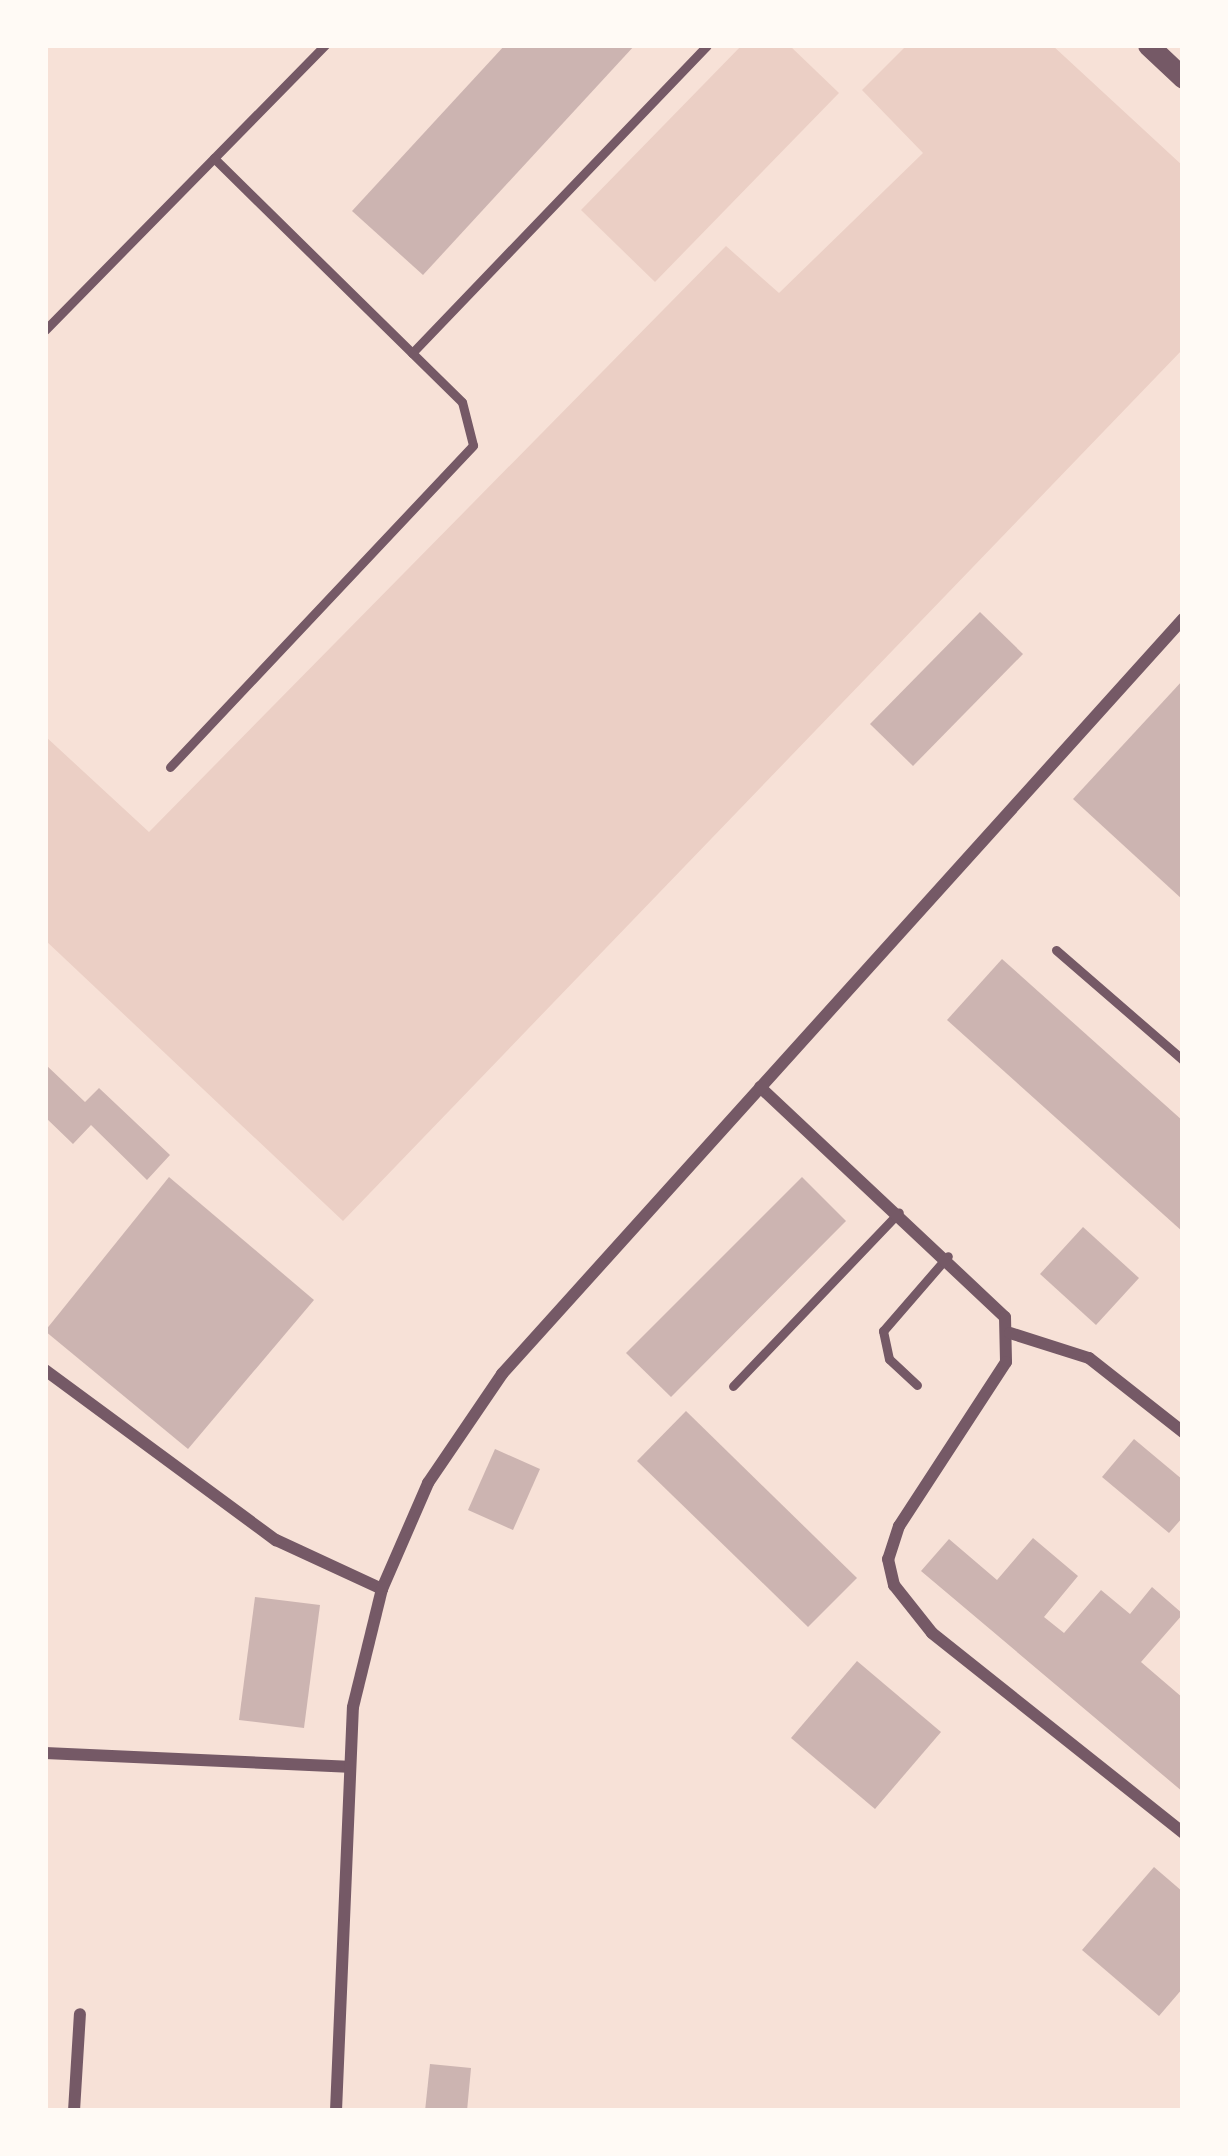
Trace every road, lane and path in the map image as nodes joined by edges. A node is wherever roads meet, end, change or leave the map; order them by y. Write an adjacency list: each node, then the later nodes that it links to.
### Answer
1 (326, 45): 5 (lane)
2 (707, 45): 7 (lane)
3 (1148, 45): 4 (street)
4 (1183, 78)
5 (214, 158): 6 (lane); 7 (lane)
6 (45, 330)
7 (412, 353): 9 (lane)
8 (1183, 619): 12 (street)
9 (170, 766)
10 (1056, 950): 11 (lane)
11 (1183, 1060)
12 (760, 1087): 13 (street); 20 (street)
13 (898, 1212): 14 (street); 18 (lane)
14 (948, 1256): 15 (street); 17 (lane)
15 (1010, 1333): 19 (street); 23 (street)
16 (45, 1370): 20 (street)
17 (917, 1385)
18 (733, 1386)
19 (1183, 1432)
20 (382, 1589): 22 (street)
21 (45, 1753): 22 (street)
22 (348, 1767): 26 (street)
23 (1183, 1833)
24 (80, 2014): 25 (street)
25 (74, 2111)
26 (336, 2111)

